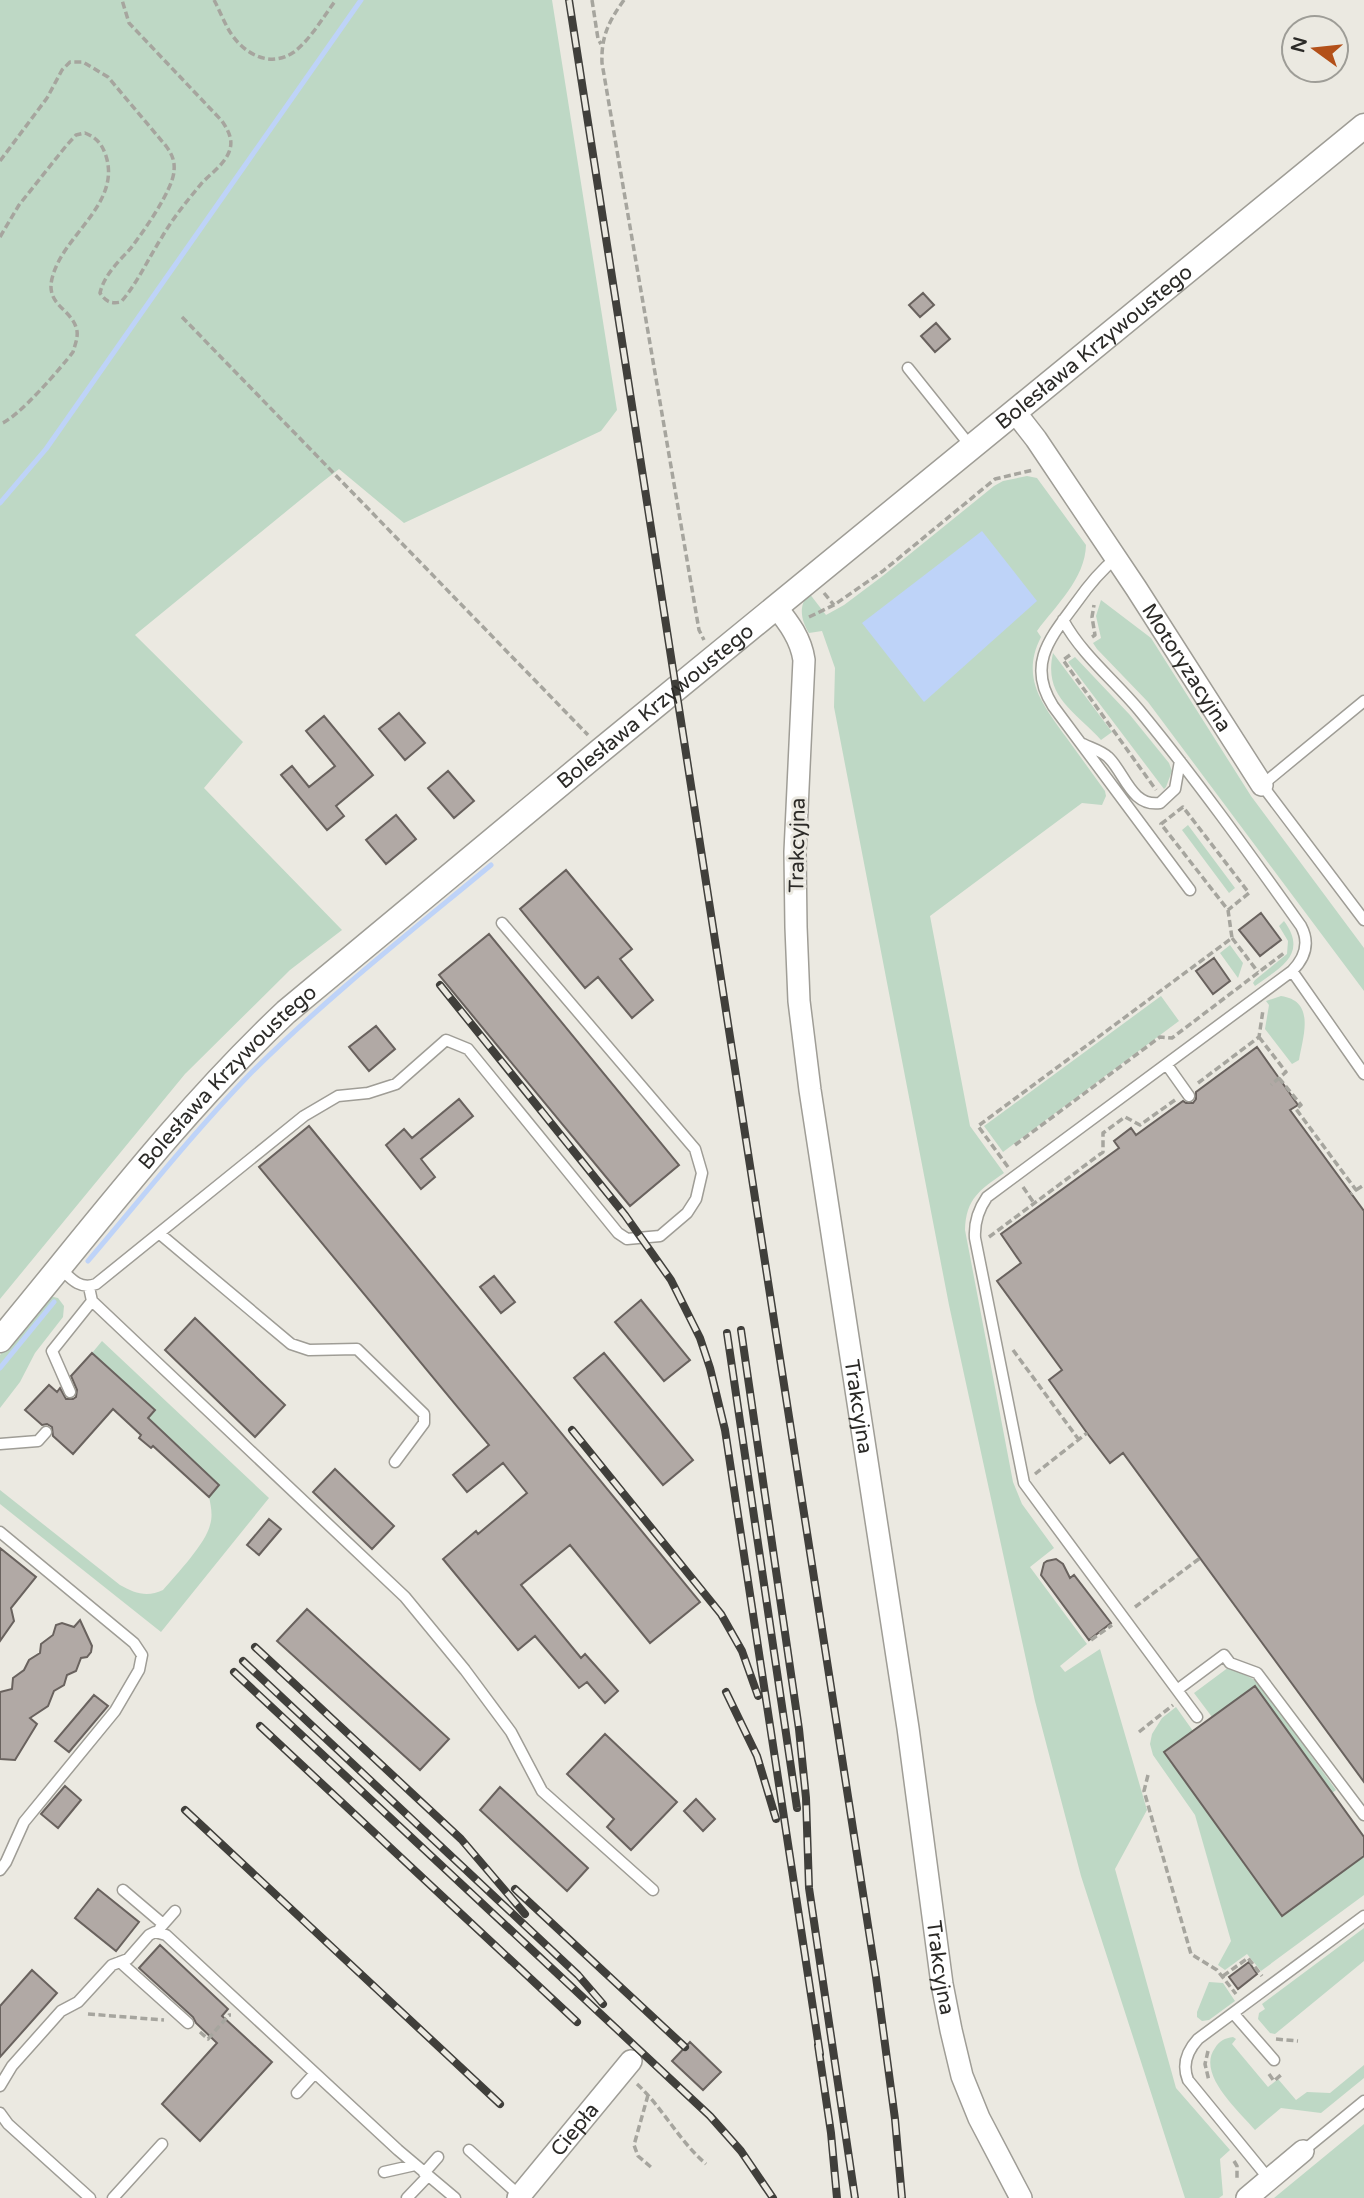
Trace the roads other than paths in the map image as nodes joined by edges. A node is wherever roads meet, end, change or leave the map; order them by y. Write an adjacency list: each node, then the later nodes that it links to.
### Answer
1 (1364, 126): 3 (street, Bolesława Krzywoustego)
2 (908, 368): 4 (lane)
3 (1015, 412): 4 (street, Bolesława Krzywoustego); 5 (street, Motoryzacyjna)
4 (972, 447): 6 (street, Bolesława Krzywoustego)
5 (1116, 558): 7 (lane); 11 (street, Motoryzacyjna)
6 (784, 616): 20 (street, Bolesława Krzywoustego); 61 (street, Trakcyjna)
7 (1063, 620): 9 (lane); 10 (lane)
8 (1364, 701): 11 (lane)
9 (1081, 742): 10 (lane); 12 (lane)
10 (1180, 761): 15 (lane)
11 (1262, 785): 13 (lane, Motoryzacyjna)
12 (1190, 890)
13 (1364, 920)
14 (502, 923): 19 (lane)
15 (1292, 971): 16 (lane); 17 (lane)
16 (1167, 1065): 18 (lane); 29 (lane)
17 (1364, 1074)
18 (1189, 1097)
19 (160, 1234): 21 (lane); 27 (lane)
20 (60, 1268): 21 (lane); 23 (street, Bolesława Krzywoustego)
21 (89, 1287): 22 (lane)
22 (92, 1301): 24 (lane); 34 (lane)
23 (0, 1340)
24 (70, 1392)
25 (46, 1432): 26 (lane)
26 (0, 1444)
27 (396, 1462)
28 (0, 1532): 32 (lane)
29 (1177, 1690): 30 (lane); 31 (lane)
30 (1197, 1717)
31 (1364, 1815)
32 (0, 1870)
33 (123, 1890): 37 (lane)
34 (653, 1890)
35 (175, 1911): 37 (lane)
36 (1364, 1916): 39 (lane)
37 (159, 1928): 38 (lane); 43 (lane)
38 (120, 1962): 40 (lane); 44 (lane)
39 (1233, 2013): 41 (lane); 54 (lane)
40 (188, 2023)
41 (1275, 2060)
42 (627, 2066): 56 (street, Ciepła)
43 (315, 2073): 45 (lane); 52 (lane)
44 (0, 2086)
45 (297, 2093)
46 (1364, 2101): 50 (lane)
47 (0, 2113): 57 (lane)
48 (162, 2144): 58 (lane)
49 (469, 2150): 56 (lane)
50 (1303, 2151): 54 (street)
51 (438, 2157): 52 (lane)
52 (423, 2171): 53 (lane); 59 (lane); 60 (lane)
53 (384, 2172)
54 (1269, 2179): 55 (street)
55 (1242, 2191)
56 (519, 2197)
57 (90, 2198)
58 (113, 2198)
59 (407, 2198)
60 (455, 2198)
61 (1021, 2198)

